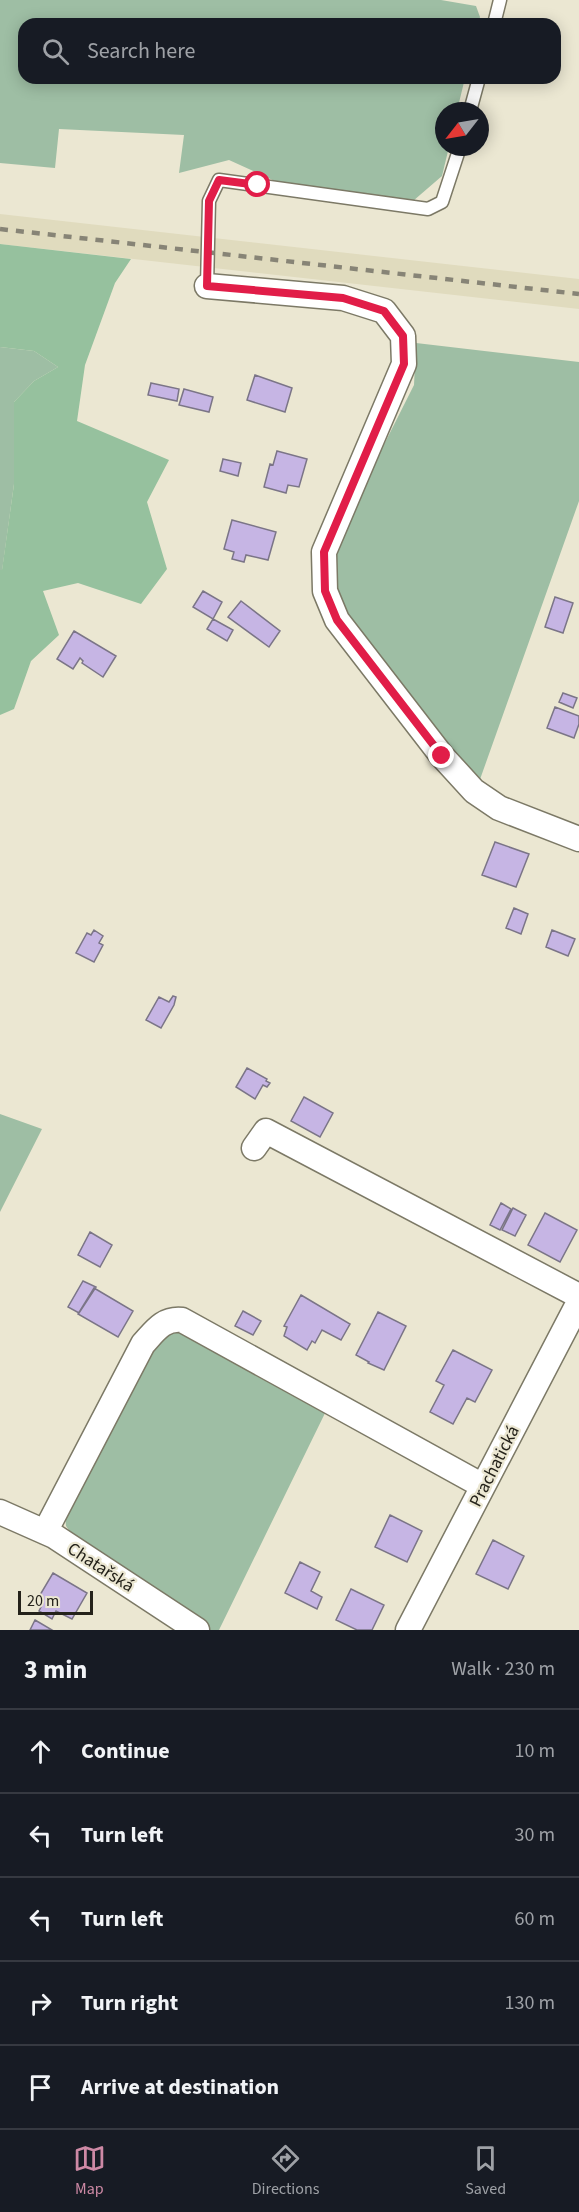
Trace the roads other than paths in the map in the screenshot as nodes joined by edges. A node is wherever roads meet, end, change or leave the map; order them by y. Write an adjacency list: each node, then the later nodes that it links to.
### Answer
1 (500, 0): 2 (lane)
2 (496, 18)
3 (477, 84): 4 (lane)
4 (472, 102)
5 (457, 156): 6 (lane)
6 (207, 286): 7 (street)
7 (579, 839)
8 (254, 1148): 9 (street)
9 (579, 1296)
10 (579, 1302): 11 (street, Prachatická)
11 (483, 1486): 13 (street); 15 (street, Prachatická)
12 (0, 1512): 13 (street, Chatařská)
13 (45, 1532): 14 (street, Chatařská)
14 (197, 1630)
15 (408, 1630)

